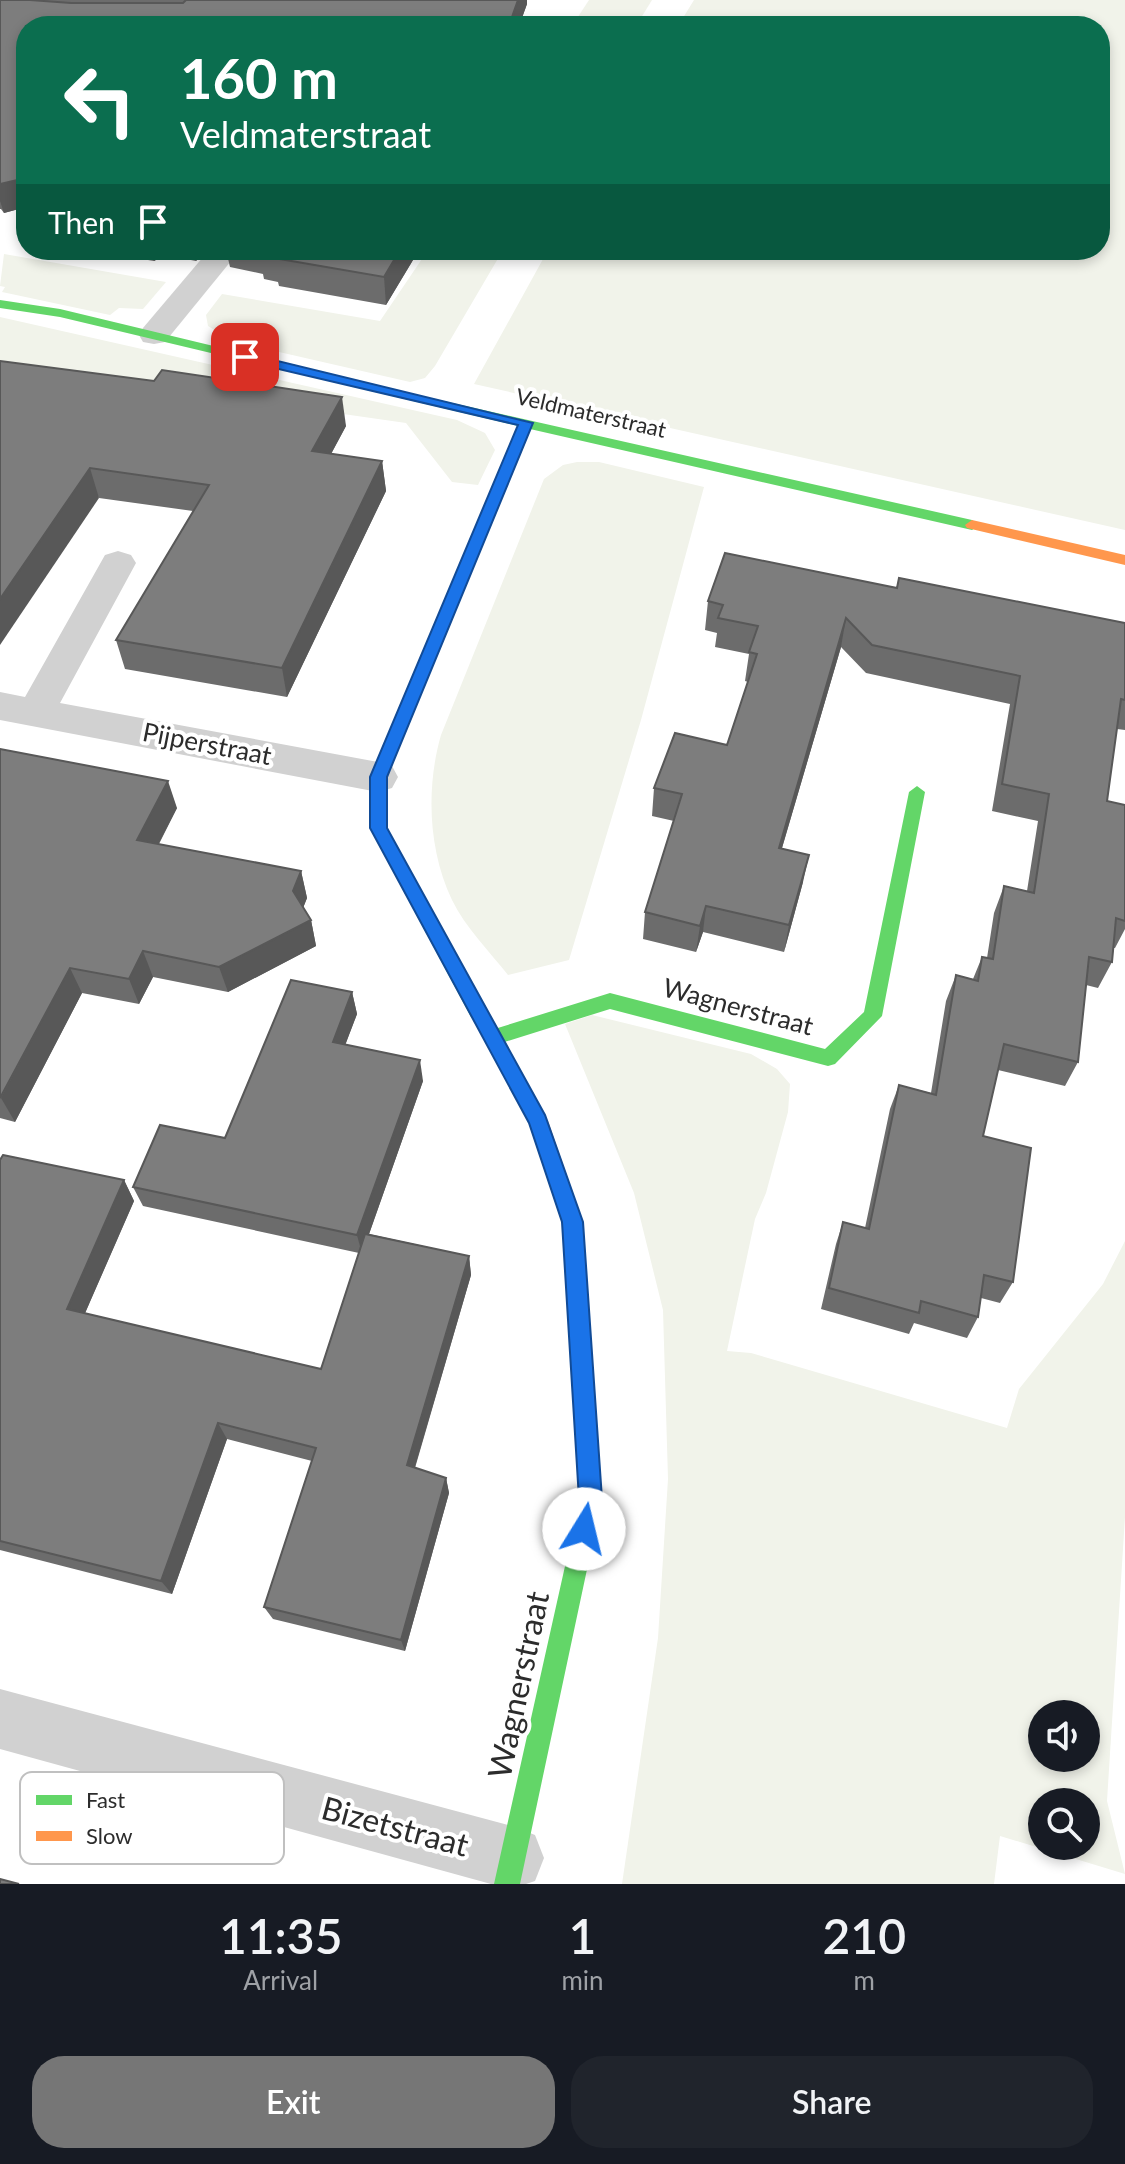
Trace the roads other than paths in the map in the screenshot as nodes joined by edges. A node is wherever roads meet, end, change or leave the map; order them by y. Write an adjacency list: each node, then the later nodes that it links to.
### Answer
1 (217, 260): 3 (street)
2 (0, 304): 3 (street, Veldmaterstraat)
3 (154, 335): 4 (street, Veldmaterstraat)
4 (526, 423): 5 (street, Veldmaterstraat); 8 (street, Wagnerstraat)
5 (1125, 560)
6 (118, 563): 7 (street, Pijperstraat)
7 (18, 709): 8 (street, Pijperstraat)
8 (378, 777): 10 (street, Wagnerstraat)
9 (917, 792): 10 (street, Wagnerstraat)
10 (495, 1037): 14 (street, Wagnerstraat)
11 (0, 1719): 12 (street, Bizetstraat)
12 (178, 1772)
13 (284, 1804): 14 (street, Bizetstraat)
14 (510, 1871)

